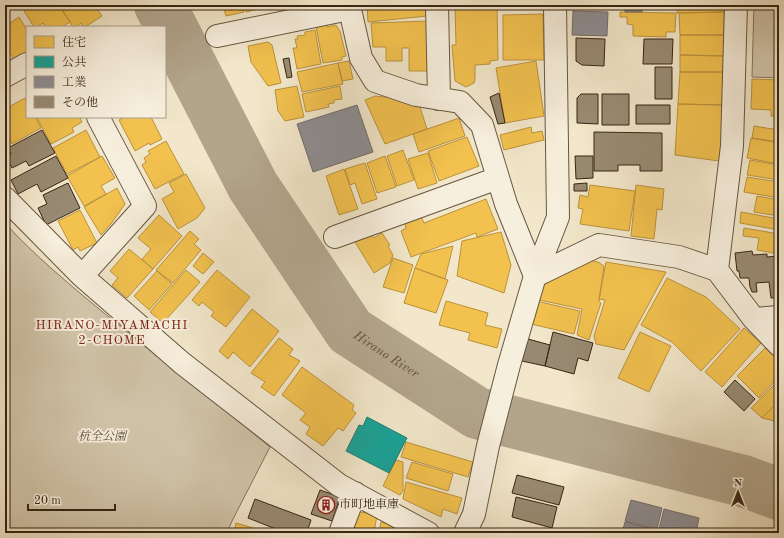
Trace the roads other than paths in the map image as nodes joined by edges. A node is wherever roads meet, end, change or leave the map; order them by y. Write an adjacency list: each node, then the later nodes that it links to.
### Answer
1 (437, 5): 8 (street)
2 (555, 5): 15 (street)
3 (736, 5): 13 (street)
4 (349, 7): 5 (street); 8 (street)
5 (217, 36)
6 (26, 65): 7 (street)
7 (5, 76)
8 (439, 99): 10 (street)
9 (99, 118): 14 (street)
10 (498, 178): 12 (street); 15 (street)
11 (5, 198): 14 (street)
12 (335, 237)
13 (716, 270): 15 (street); 17 (street)
14 (82, 276): 19 (street)
15 (535, 276): 22 (street)
16 (779, 317): 17 (street)
17 (754, 319): 18 (street)
18 (779, 344)
19 (355, 493): 20 (street); 21 (street)
20 (340, 533)
21 (428, 533)
22 (466, 533)

